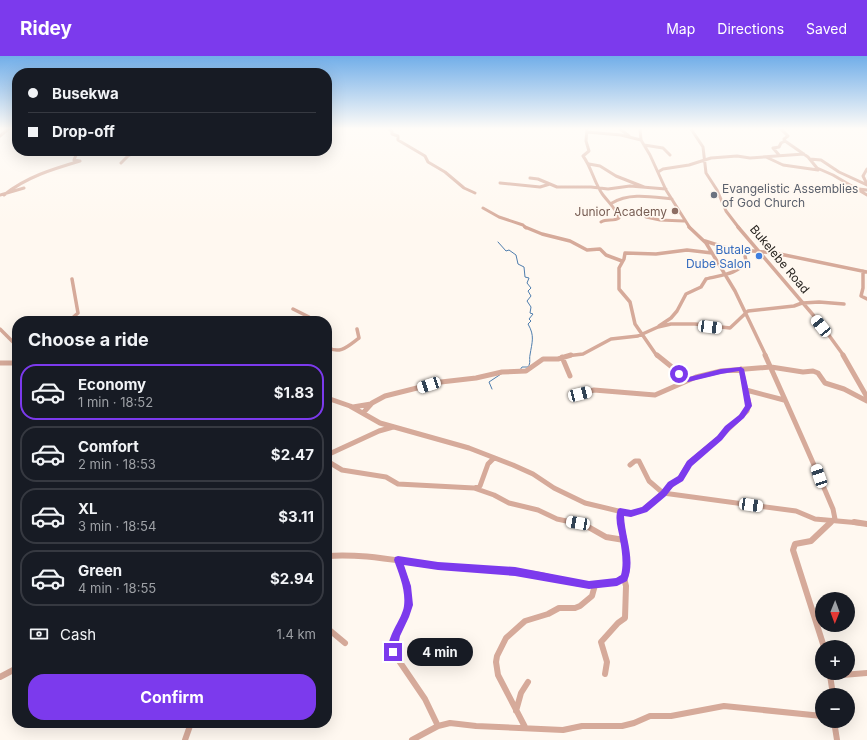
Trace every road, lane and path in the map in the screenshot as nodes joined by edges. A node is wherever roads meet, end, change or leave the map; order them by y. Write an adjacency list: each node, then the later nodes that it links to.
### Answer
1 (704, 160): 35 (street, Bukelebe Road)
2 (80, 161): 25 (street)
3 (427, 161): 24 (street)
4 (587, 161): 10 (street)
5 (652, 161): 13 (street)
6 (702, 161): 13 (street)
7 (775, 161): 12 (street)
8 (811, 161): 12 (street)
9 (822, 161): 17 (street)
10 (589, 164): 19 (street); 21 (street)
11 (867, 169): 17 (street)
12 (822, 170): 20 (street)
13 (658, 172): 22 (street)
14 (530, 178): 16 (street)
15 (500, 183): 16 (street)
16 (550, 184): 19 (street)
17 (866, 184)
18 (24, 188): 25 (street)
19 (600, 188): 21 (street); 28 (street)
20 (857, 188): 23 (street); 26 (street)
21 (647, 189): 22 (street)
22 (666, 190): 27 (street)
23 (867, 190)
24 (475, 193)
25 (2, 195)
26 (867, 195)
27 (672, 199): 28 (street); 31 (street)
28 (612, 203): 32 (street)
29 (483, 208): 37 (street)
30 (646, 217): 31 (street)
31 (684, 221): 33 (street)
32 (601, 222)
33 (705, 241): 34 (street); 36 (street)
34 (744, 251): 35 (street); 39 (street)
35 (758, 251): 38 (street); 42 (street, Bukelebe Road)
36 (712, 253): 37 (street); 39 (street)
37 (622, 261): 51 (street)
38 (865, 272): 41 (street)
39 (725, 274): 45 (street); 48 (street)
40 (72, 279): 46 (street)
41 (867, 299)
42 (803, 303): 43 (street); 45 (street); 65 (street, Bukelebe Road)
43 (844, 304)
44 (293, 309): 47 (street)
45 (746, 314): 48 (street); 59 (street)
46 (75, 316)
47 (307, 316)
48 (658, 327): 51 (street)
49 (357, 329): 53 (street)
50 (0, 330): 52 (street)
51 (642, 334): 54 (street); 62 (street)
52 (12, 340)
53 (332, 350)
54 (562, 357): 61 (street); 69 (street)
55 (12, 360): 56 (street)
56 (9, 362): 57 (street); 58 (street)
57 (12, 362)
58 (0, 363)
59 (771, 367): 60 (street); 67 (street); 68 (street)
60 (741, 369): 62 (street); 63 (street)
61 (570, 376)
62 (688, 380): 64 (street)
63 (746, 390): 67 (street); 80 (street)
64 (580, 394)
65 (867, 397)
66 (332, 400): 70 (street)
67 (784, 400): 82 (street)
68 (867, 401)
69 (371, 404): 70 (street); 71 (street)
70 (352, 407): 71 (street)
71 (363, 413): 72 (street)
72 (380, 423): 73 (street); 74 (street)
73 (393, 426): 74 (street); 76 (street)
74 (375, 433): 75 (street)
75 (332, 453)
76 (494, 458): 79 (street); 81 (street)
77 (332, 464): 79 (street)
78 (630, 465): 80 (street)
79 (474, 488): 84 (street)
80 (663, 493): 81 (street); 82 (street)
81 (620, 512): 84 (street)
82 (834, 519): 83 (street); 90 (street)
83 (867, 524)
84 (624, 540): 87 (street)
85 (332, 556): 86 (street)
86 (398, 560): 88 (street); 100 (street)
87 (624, 578): 88 (street); 95 (street)
88 (595, 585): 98 (street)
89 (332, 632): 91 (street)
90 (822, 640)
91 (345, 643)
92 (12, 671): 96 (street)
93 (855, 673): 94 (street)
94 (867, 673)
95 (606, 674)
96 (0, 677)
97 (528, 682): 98 (street)
98 (516, 711): 101 (street)
99 (815, 715): 101 (street)
100 (438, 726): 101 (street); 105 (street)
101 (525, 727)
102 (189, 728): 104 (street)
103 (835, 728): 106 (street)
104 (185, 740)
105 (412, 740)
106 (837, 740)

